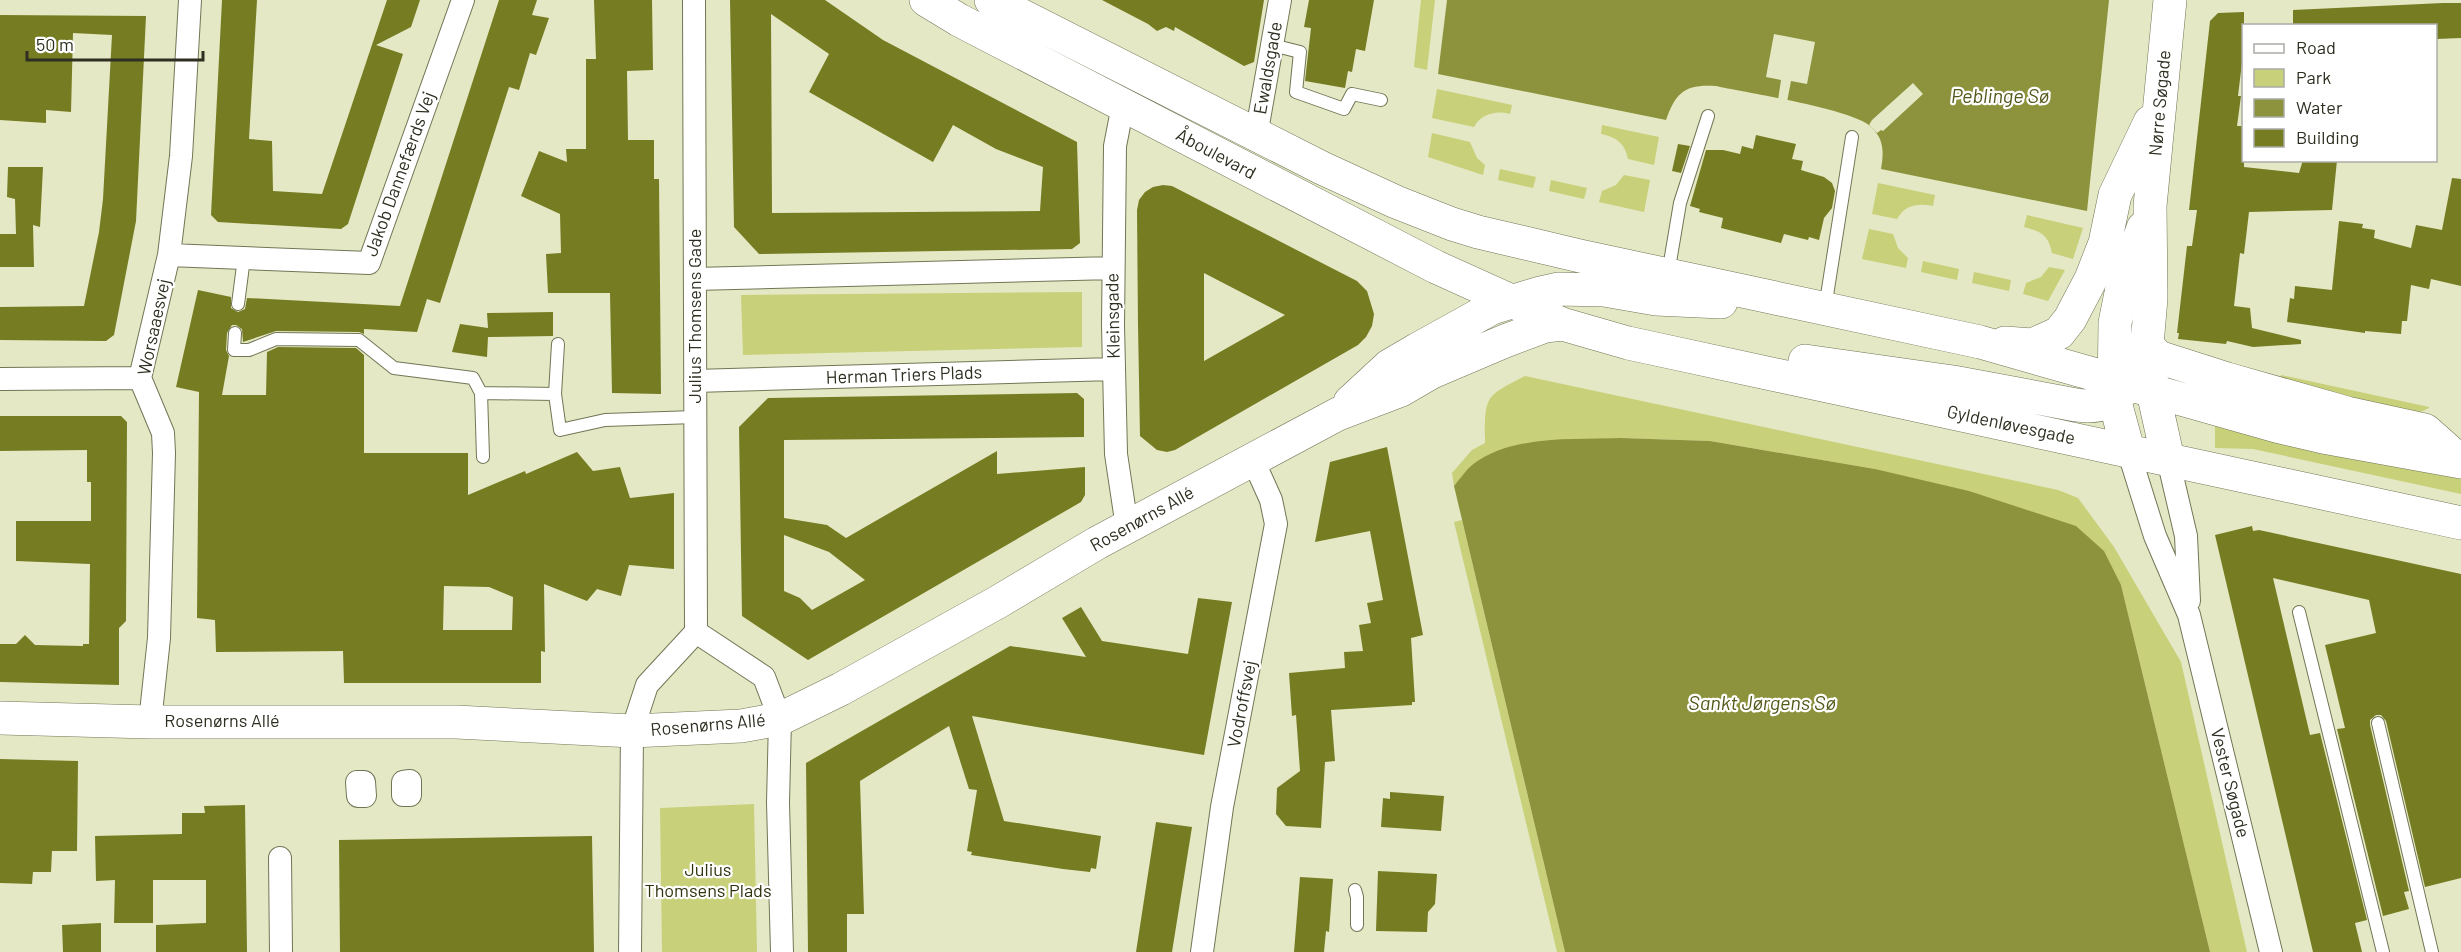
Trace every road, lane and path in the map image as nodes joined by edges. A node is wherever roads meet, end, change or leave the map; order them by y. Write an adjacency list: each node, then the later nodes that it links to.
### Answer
1 (190, 0): 16 (street, Worsaaesvej)
2 (464, 0): 17 (street, Jakob Dannefærds Vej)
3 (694, 0): 20 (street, Julius Thomsens Gade)
4 (926, 0): 11 (street, Åboulevard)
5 (991, 0): 13 (street, Åboulevard)
6 (1280, 0): 8 (street, Ewaldsgade)
7 (2170, 0): 10 (street, Nørre Søgade)
8 (1272, 45): 9 (lane); 13 (street, Ewaldsgade)
9 (1381, 100)
10 (2160, 101): 15 (street, Nørre Søgade); 26 (street)
11 (1123, 105): 18 (street, Kleinsgade); 21 (street, Åboulevard)
12 (1708, 116): 19 (lane)
13 (1256, 136): 19 (street, Åboulevard)
14 (1852, 137): 23 (lane)
15 (2150, 206): 28 (street, Nørre Søgade); 34 (street, Nørre Søgade)
16 (169, 255): 17 (street, Jakob Dannefærds Vej); 31 (street, Worsaaesvej)
17 (244, 258): 22 (lane)
18 (1113, 268): 20 (street); 30 (street, Kleinsgade)
19 (1668, 274): 23 (street)
20 (695, 279): 33 (street, Julius Thomsens Gade)
21 (1509, 302): 23 (street, Rosenørns Allé); 24 (street, Åboulevard); 37 (street, Rosenørns Allé)
22 (238, 304)
23 (1825, 308): 26 (street)
24 (1562, 324): 29 (street, Gyldenløvesgade); 37 (street, Rosenørns Allé)
25 (236, 333): 35 (lane)
26 (1980, 342): 34 (street)
27 (558, 344): 36 (lane)
28 (2147, 345): 34 (street, Nørre Søgade); 43 (street)
29 (1695, 357): 34 (street); 39 (street, Gyldenløvesgade)
30 (1114, 369): 33 (street, Herman Triers Plads); 45 (street, Kleinsgade)
31 (140, 378): 32 (street); 51 (street, Worsaaesvej)
32 (0, 379)
33 (695, 381): 38 (street, Julius Thomsens Gade)
34 (2128, 389): 39 (street); 41 (street); 43 (street)
35 (481, 393): 36 (lane); 40 (lane)
36 (555, 394): 38 (lane)
37 (1338, 414): 42 (street, Rosenørns Allé)
38 (695, 417): 48 (street, Julius Thomsens Gade)
39 (2128, 450): 41 (street, Gyldenløvesgade); 47 (street, Vester Søgade)
40 (483, 457)
41 (2168, 459): 44 (street, Gyldenløvesgade); 47 (street, Vester Søgade)
42 (1253, 460): 45 (street, Rosenørns Allé); 60 (street, Vodroffsvej)
43 (2461, 462)
44 (2461, 523)
45 (1127, 527): 50 (street, Rosenørns Allé)
46 (2299, 612): 62 (lane)
47 (2189, 615): 61 (street, Vester Søgade)
48 (696, 632): 50 (street); 53 (street)
49 (0, 718): 51 (street, Rosenørns Allé)
50 (780, 718): 53 (street, Rosenørns Allé); 59 (street)
51 (150, 722): 53 (street, Rosenørns Allé)
52 (2378, 723): 63 (lane)
53 (632, 731): 58 (street)
54 (280, 858): 57 (street)
55 (1355, 890): 56 (lane)
56 (1357, 925)
57 (281, 952)
58 (630, 952)
59 (782, 952)
60 (1202, 952)
61 (2271, 952)
62 (2383, 952)
63 (2432, 952)

